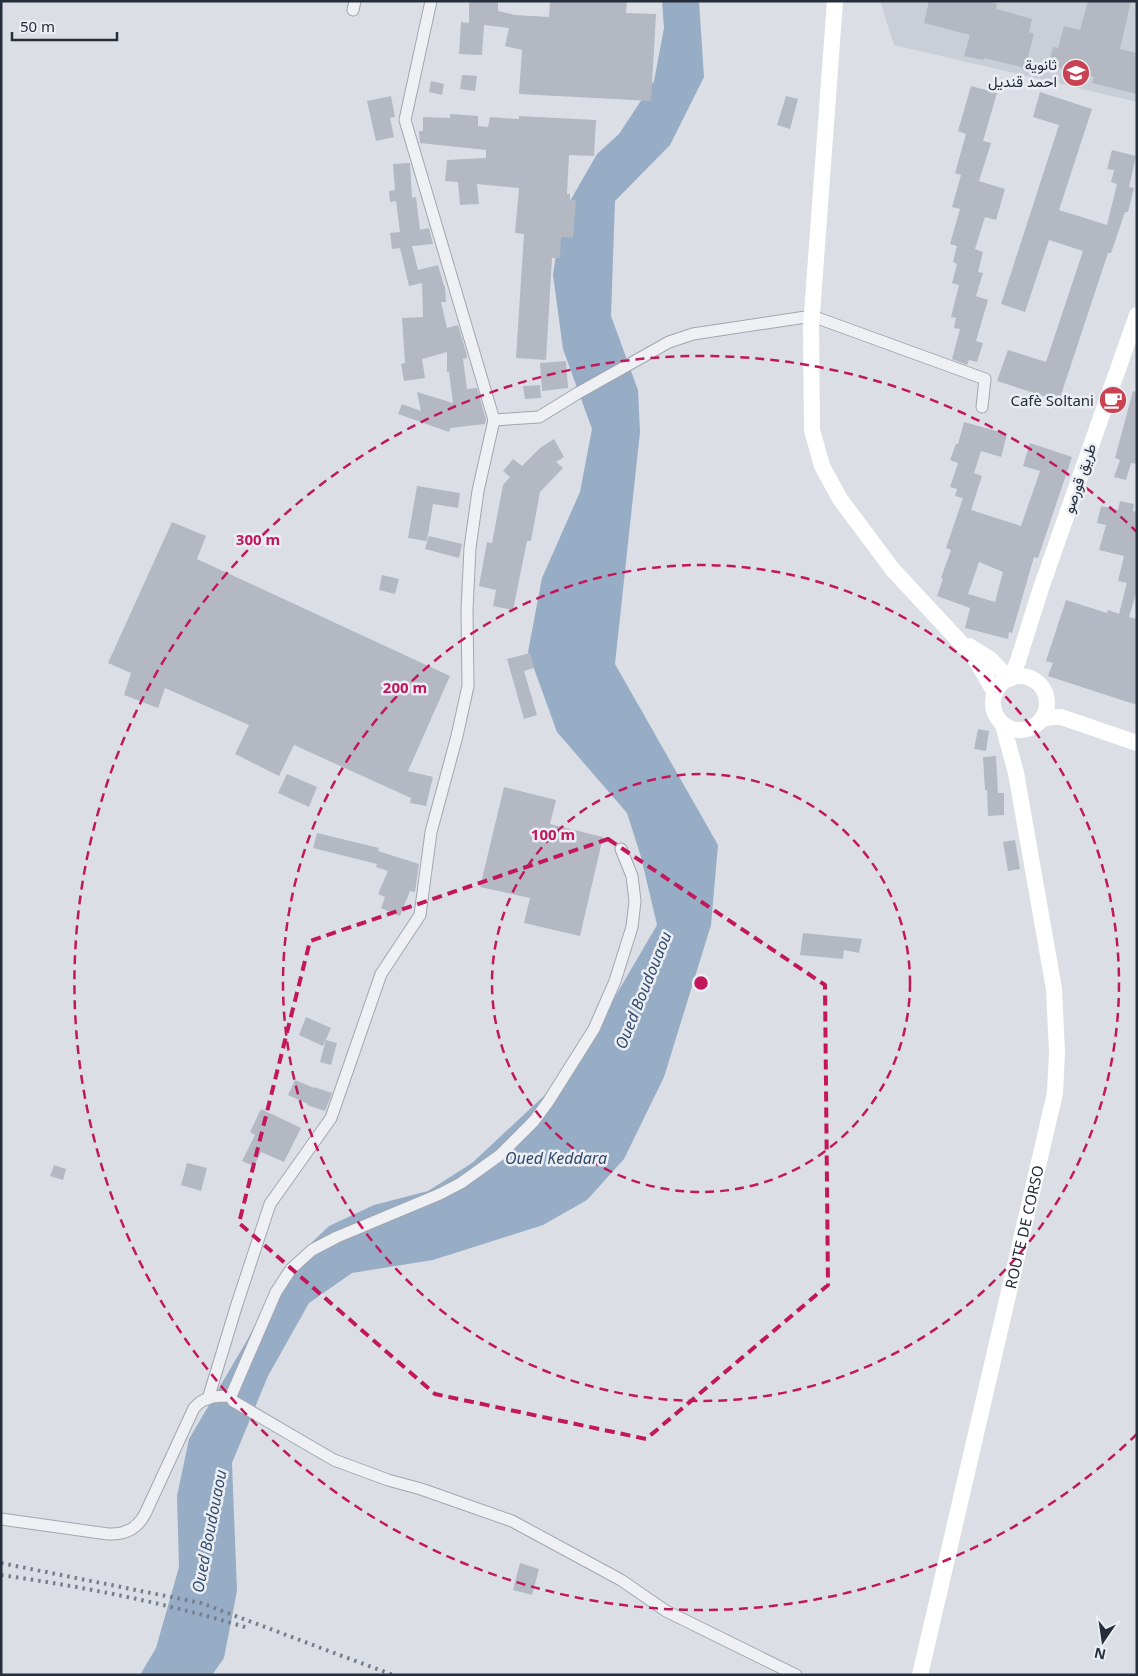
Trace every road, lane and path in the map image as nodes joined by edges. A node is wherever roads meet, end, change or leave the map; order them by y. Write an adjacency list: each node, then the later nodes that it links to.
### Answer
1 (431, 1): 6 (street)
2 (835, 1): 4 (main road)
3 (1137, 315): 8 (main road, طريق قورصو)
4 (812, 316): 5 (street); 6 (street); 7 (main road)
5 (982, 407)
6 (494, 420): 20 (street)
7 (954, 637): 9 (main road); 11 (main road)
8 (1025, 642): 9 (main road); 10 (main road)
9 (1010, 678): 10 (main road); 11 (main road)
10 (1031, 679): 12 (main road)
11 (995, 693): 15 (main road)
12 (1046, 699): 13 (main road); 14 (main road)
13 (1042, 719): 14 (main road); 16 (main road)
14 (1071, 720): 17 (main road)
15 (1003, 725): 16 (main road); 18 (main road, ROUTE DE CORSO)
16 (1028, 729): 18 (main road, ROUTE DE CORSO)
17 (1137, 742)
18 (1016, 773): 24 (main road, ROUTE DE CORSO)
19 (621, 848): 21 (street)
20 (208, 1399): 21 (street); 22 (street)
21 (232, 1399): 23 (street)
22 (1, 1519)
23 (796, 1675)
24 (920, 1675)

